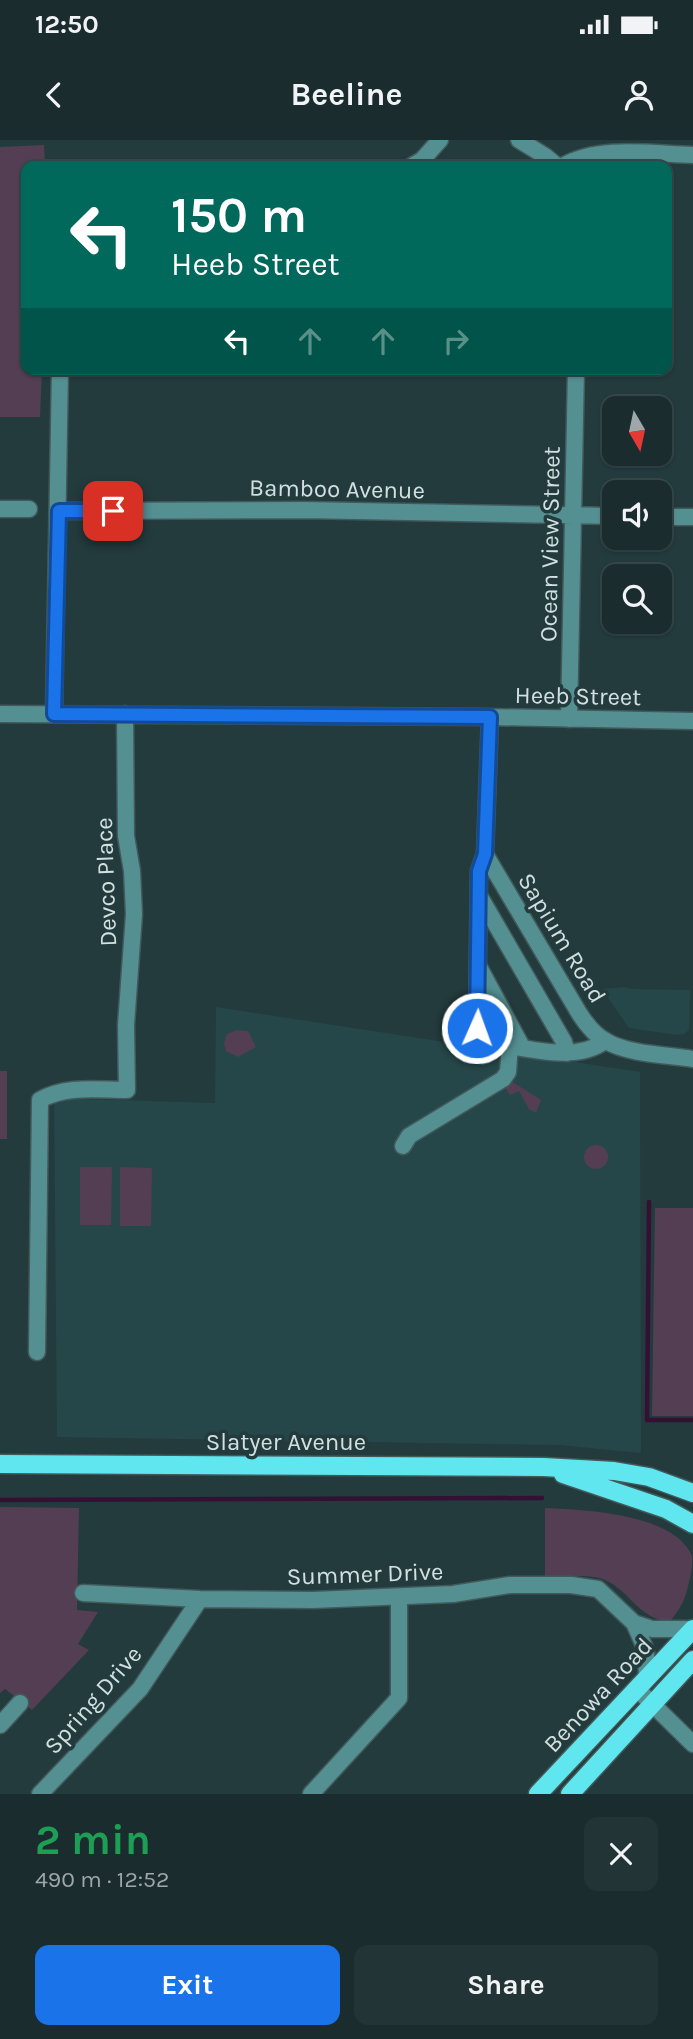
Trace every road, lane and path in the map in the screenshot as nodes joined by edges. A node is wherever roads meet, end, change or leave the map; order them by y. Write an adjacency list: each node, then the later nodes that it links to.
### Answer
1 (439, 140): 4 (street)
2 (519, 140): 5 (street)
3 (693, 155): 6 (street)
4 (420, 161)
5 (551, 161)
6 (572, 161)
7 (60, 375): 11 (street)
8 (576, 375): 12 (street, Ocean View Street)
9 (0, 509): 10 (street)
10 (29, 509)
11 (59, 511): 12 (street, Bamboo Avenue); 17 (street)
12 (573, 516): 13 (street, Bamboo Avenue); 20 (street, Ocean View Street)
13 (602, 516)
14 (672, 517): 15 (street)
15 (693, 517)
16 (0, 714): 17 (street, Heeb Street)
17 (54, 714): 18 (street, Heeb Street)
18 (125, 714): 19 (street, Heeb Street); 30 (street, Devco Place)
19 (490, 717): 20 (street, Heeb Street); 22 (street, Sapium Road)
20 (569, 719): 21 (street, Heeb Street)
21 (693, 721)
22 (485, 854): 23 (street, Sapium Road); 25 (street, Sapium Road)
23 (479, 896): 24 (street, Sapium Road); 27 (street)
24 (479, 967): 26 (street); 26 (street, Sapium Road)
25 (605, 1041): 27 (street, Sapium Road); 28 (street)
26 (516, 1046): 27 (street, Sapium Road); 29 (street)
27 (567, 1053)
28 (693, 1059)
29 (403, 1146)
30 (37, 1352)
31 (0, 1457): 33 (main road, Slatyer Avenue)
32 (0, 1464): 33 (main road, Slatyer Avenue)
33 (28, 1466): 34 (main road, Slatyer Avenue)
34 (544, 1467): 35 (main road, Slatyer Avenue); 38 (main road, Slatyer Avenue)
35 (649, 1477): 36 (main road); 37 (main road, Slatyer Avenue)
36 (693, 1481)
37 (693, 1493)
38 (693, 1524)
39 (83, 1593): 41 (street, Summer Drive)
40 (399, 1597): 41 (street, Summer Drive); 42 (street, Summer Drive); 51 (street)
41 (200, 1599): 50 (street, Spring Drive)
42 (634, 1623): 43 (street); 45 (street, Summer Drive)
43 (693, 1629): 45 (main road, Benowa Road)
44 (693, 1660): 47 (main road, Benowa Road)
45 (642, 1684): 47 (street); 52 (main road, Benowa Road)
46 (20, 1703): 48 (street)
47 (653, 1705): 49 (street); 53 (main road, Benowa Road)
48 (0, 1725)
49 (693, 1744)
50 (40, 1794)
51 (311, 1794)
52 (538, 1794)
53 (570, 1794)

